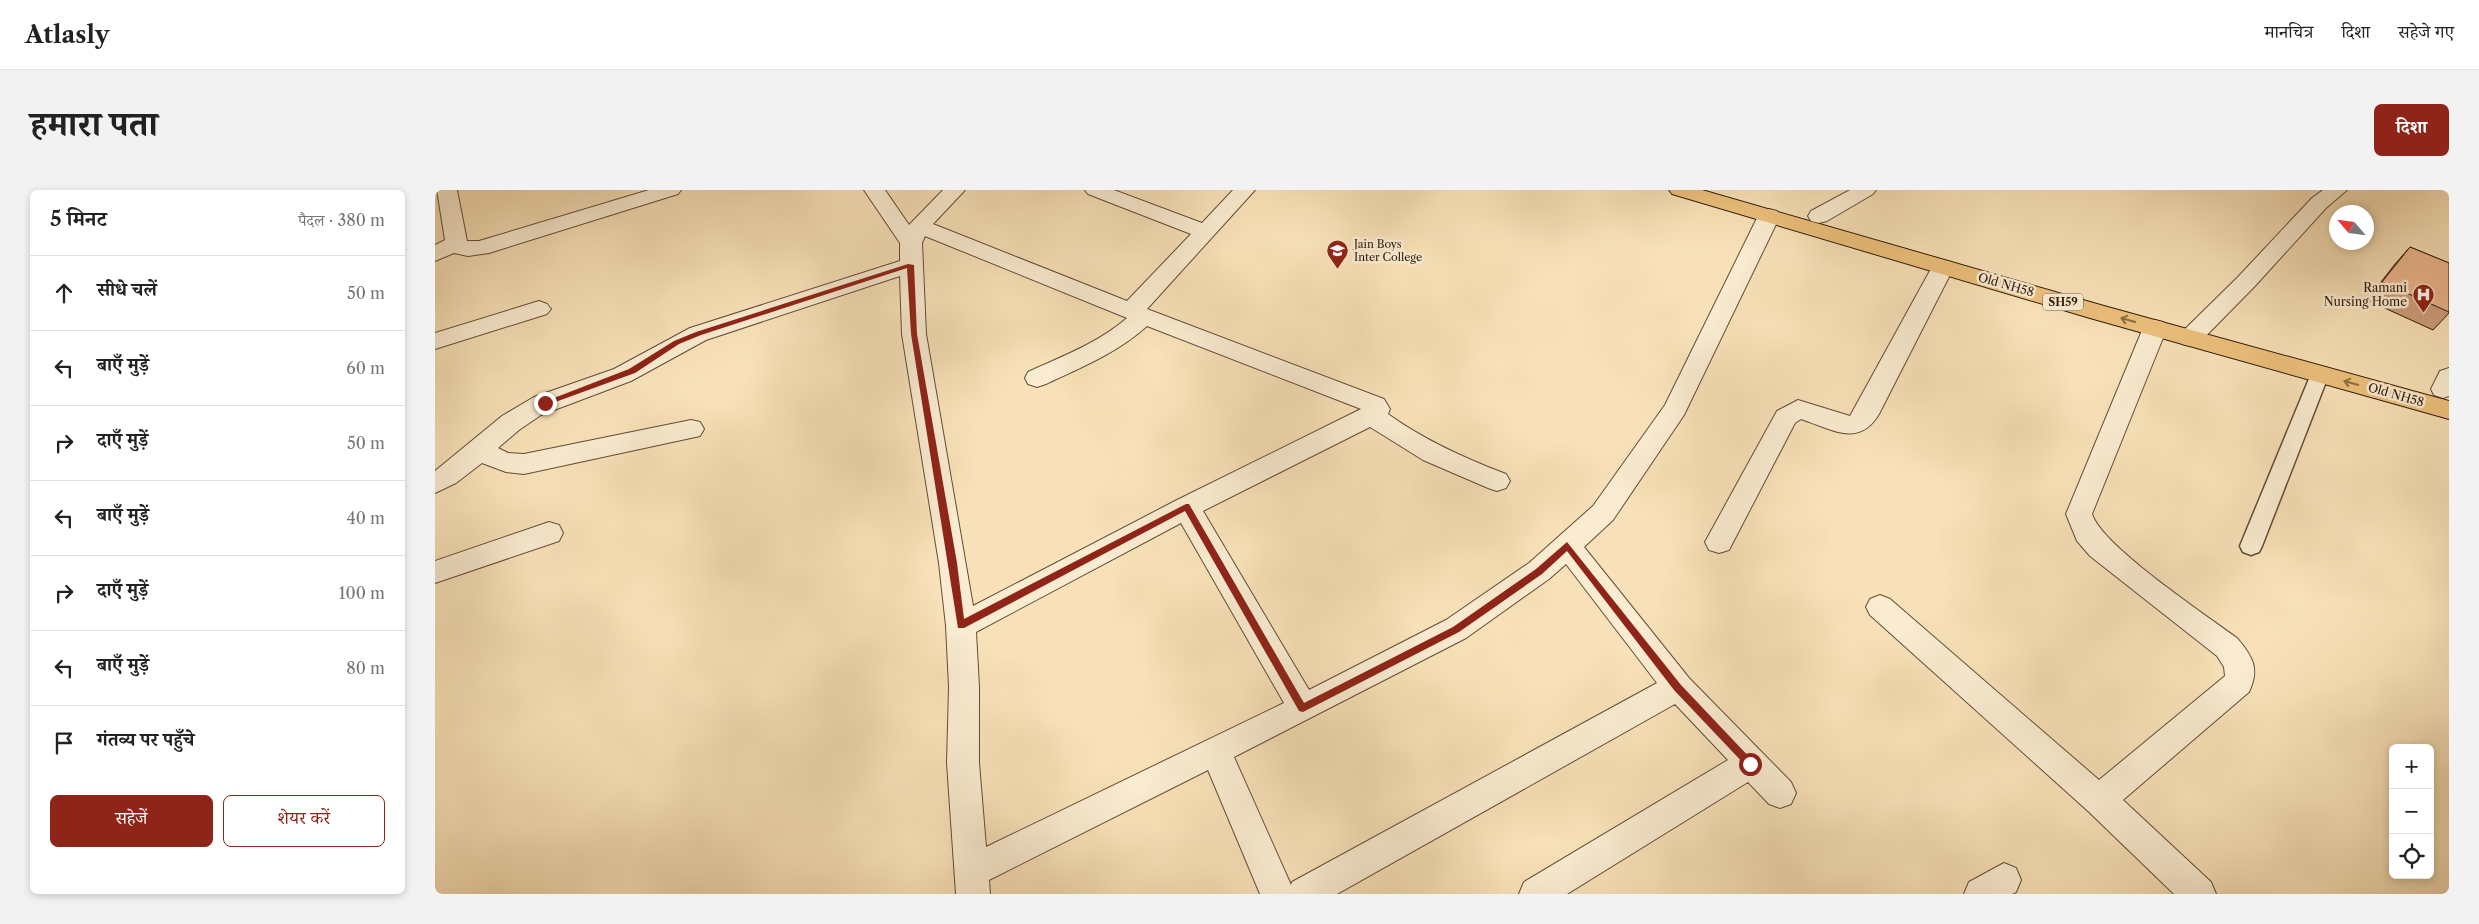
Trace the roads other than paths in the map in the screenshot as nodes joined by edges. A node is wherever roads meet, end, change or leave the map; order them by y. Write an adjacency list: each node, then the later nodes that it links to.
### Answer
1 (447, 190): 14 (street)
2 (671, 190): 14 (street)
3 (874, 190): 15 (street)
4 (955, 190): 15 (street)
5 (1095, 190): 13 (street)
6 (1245, 190): 13 (street)
7 (1679, 190): 11 (main road, Old NH58 / SH59)
8 (1732, 190): 12 (main road, Old NH58 / SH59)
9 (1866, 190): 12 (street)
10 (2337, 190): 22 (street)
11 (1769, 216): 17 (main road, Old NH58 / SH59); 35 (street)
12 (1819, 216): 18 (main road, Old NH58 / SH59)
13 (1206, 232): 20 (street)
14 (456, 244): 16 (street)
15 (914, 245): 20 (street); 29 (street); 39 (street)
16 (435, 254)
17 (1943, 267): 18 (main road, Old NH58 / SH59); 34 (street)
18 (2016, 280): 21 (main road, Old NH58 / SH59, one-way to 18); 22 (main road, Old NH58 / SH59)
19 (539, 309): 23 (street)
20 (1137, 314): 25 (street); 27 (street)
21 (2155, 328): 22 (main road, Old NH58 / SH59); 45 (street)
22 (2197, 331): 24 (main road, Old NH58 / SH59); 26 (main road, Old NH58 / SH59)
23 (435, 341)
24 (2319, 374): 26 (main road, Old NH58 / SH59, one-way to 24); 36 (lane)
25 (1037, 378)
26 (2447, 392)
27 (1371, 415): 30 (street); 32 (street)
28 (691, 428): 29 (street)
29 (482, 450): 31 (street)
30 (1497, 481)
31 (435, 483)
32 (1186, 507): 39 (street); 41 (street)
33 (549, 533): 37 (street)
34 (1719, 542)
35 (1567, 545): 40 (street); 41 (street)
36 (2251, 546)
37 (435, 572)
38 (1880, 607): 45 (street)
39 (961, 626): 46 (street)
40 (1677, 687): 43 (street); 48 (street)
41 (1303, 708): 42 (street)
42 (1216, 751): 46 (street); 47 (street)
43 (1750, 764): 44 (street); 49 (street)
44 (1780, 793)
45 (2099, 800): 50 (street)
46 (972, 883)
47 (1277, 894)
48 (1304, 894)
49 (1536, 894)
50 (2199, 894)

